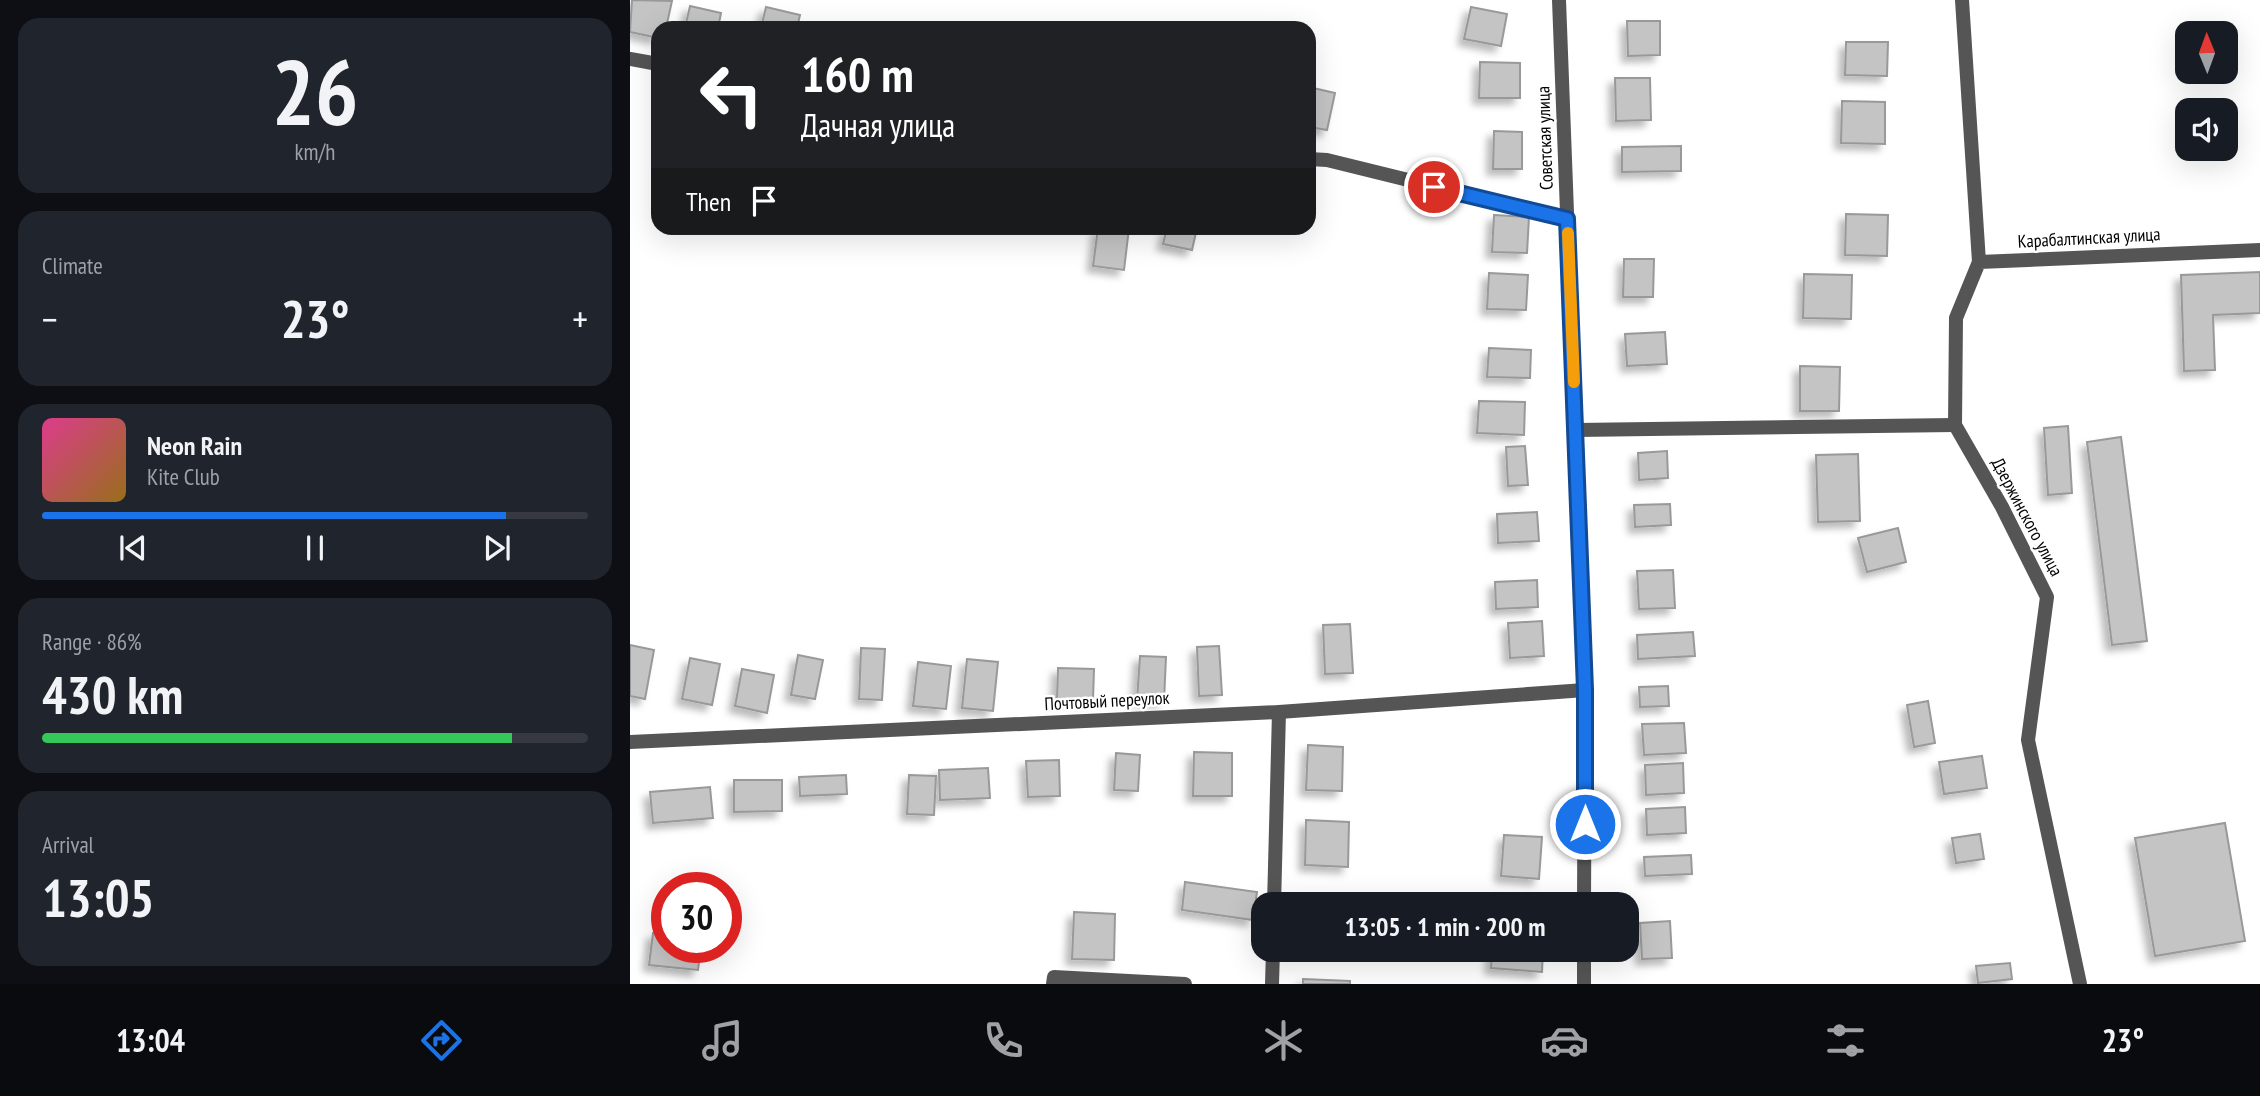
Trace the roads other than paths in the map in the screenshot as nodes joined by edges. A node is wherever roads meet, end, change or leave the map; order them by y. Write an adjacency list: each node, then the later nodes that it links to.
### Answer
1 (1559, 0): 6 (street, Советская улица)
2 (1962, 0): 8 (street)
3 (630, 59): 4 (street)
4 (651, 63)
5 (1316, 159): 6 (street)
6 (1567, 219): 10 (street, Советская улица)
7 (2260, 250): 8 (street, Карабалтинская улица)
8 (1979, 262): 9 (street)
9 (1955, 425): 10 (street); 22 (street, Дзержинского улица)
10 (1576, 430): 11 (street, Советская улица)
11 (1585, 690): 12 (street, Почтовый переулок); 15 (street, Советская улица)
12 (1279, 712): 13 (street, Почтовый переулок); 14 (street)
13 (630, 742)
14 (1274, 892)
15 (1584, 892)
16 (1273, 962): 20 (street)
17 (1584, 962): 21 (street)
18 (1053, 984): 19 (street)
19 (1185, 984)
20 (1272, 984)
21 (1584, 984)
22 (2080, 984)

